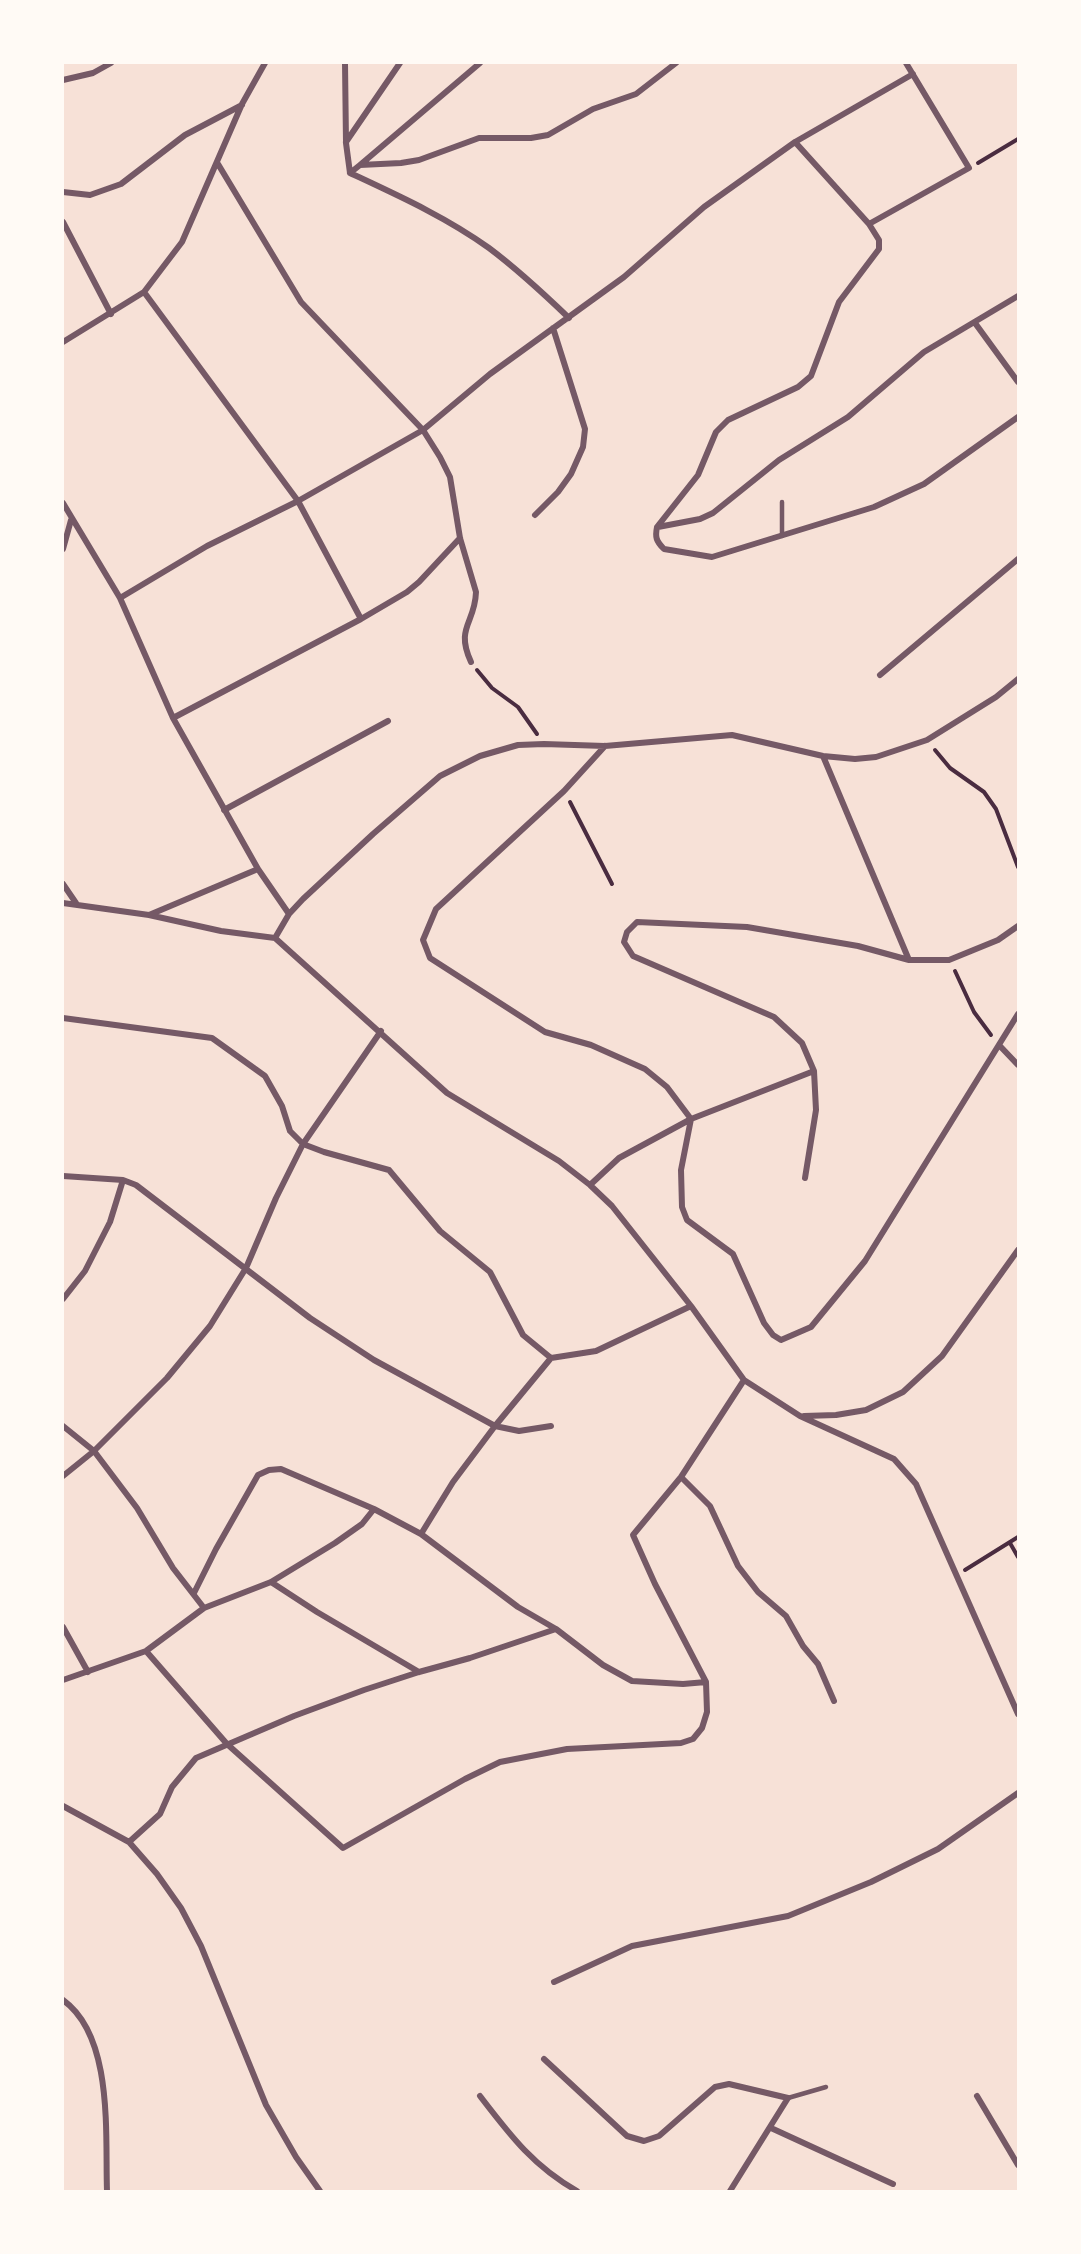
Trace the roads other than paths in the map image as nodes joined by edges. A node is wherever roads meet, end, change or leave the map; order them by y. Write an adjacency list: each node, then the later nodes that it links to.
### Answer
1 (98, 63): 9 (street)
2 (111, 63): 9 (street)
3 (265, 63): 12 (street)
4 (345, 63): 14 (street)
5 (400, 63): 14 (street)
6 (480, 63): 16 (street)
7 (676, 63): 16 (street)
8 (906, 63): 10 (street)
9 (93, 73): 11 (street)
10 (913, 74): 13 (street); 20 (street)
11 (63, 80)
12 (242, 104): 15 (street); 18 (street)
13 (795, 142): 20 (street); 24 (street)
14 (346, 143): 17 (street)
15 (218, 164): 21 (street); 30 (street)
16 (360, 165): 17 (street)
17 (350, 173): 24 (street)
18 (63, 192)
19 (63, 222): 23 (street)
20 (870, 224): 36 (street)
21 (144, 292): 23 (street); 31 (street)
22 (1018, 296): 25 (street)
23 (111, 314): 27 (street)
24 (569, 318): 26 (street)
25 (975, 323): 28 (street); 36 (street)
26 (553, 328): 30 (street); 34 (street)
27 (63, 342)
28 (1018, 382)
29 (1018, 417): 37 (street)
30 (423, 430): 31 (street); 38 (street)
31 (298, 501): 41 (street); 42 (street)
32 (782, 502): 37 (lane)
33 (63, 503): 35 (street)
34 (535, 515)
35 (71, 520): 39 (street); 41 (street)
36 (657, 527): 37 (street)
37 (782, 536)
38 (460, 538): 42 (street); 43 (street)
39 (63, 549)
40 (1018, 559): 44 (street)
41 (120, 598): 46 (street)
42 (361, 619): 46 (street)
43 (471, 662)
44 (880, 675)
45 (1018, 679): 49 (street)
46 (173, 718): 50 (street)
47 (388, 721): 50 (street)
48 (605, 746): 49 (street); 55 (street); 66 (street)
49 (824, 756): 59 (street)
50 (224, 810): 51 (street)
51 (258, 869): 55 (street); 56 (street)
52 (63, 884): 54 (street)
53 (63, 903): 54 (street)
54 (76, 903): 56 (street)
55 (289, 914): 58 (street)
56 (149, 915): 58 (street)
57 (1018, 926): 59 (street)
58 (275, 938): 62 (street)
59 (909, 960): 65 (street)
60 (1018, 1014): 63 (street)
61 (63, 1018): 67 (street)
62 (381, 1031): 67 (street); 71 (street)
63 (999, 1045): 64 (street); 66 (street)
64 (1018, 1065)
65 (814, 1071): 66 (street); 69 (street)
66 (692, 1119): 71 (street)
67 (303, 1144): 73 (street); 76 (street)
68 (63, 1176): 70 (street)
69 (805, 1178)
70 (123, 1180): 73 (street); 74 (street)
71 (590, 1185): 75 (street)
72 (1018, 1250): 78 (street)
73 (246, 1269): 80 (street); 82 (street)
74 (63, 1299)
75 (691, 1306): 76 (street); 77 (street)
76 (551, 1358): 80 (street)
77 (744, 1380): 78 (street); 84 (street)
78 (800, 1416): 98 (street)
79 (63, 1426): 82 (street)
80 (495, 1426): 81 (street); 86 (street)
81 (551, 1426)
82 (94, 1451): 83 (street); 88 (street)
83 (63, 1476)
84 (681, 1477): 96 (street); 97 (street)
85 (374, 1509): 86 (street); 87 (street); 88 (street)
86 (421, 1534): 91 (street)
87 (271, 1582): 89 (street); 94 (street)
88 (194, 1593): 89 (street)
89 (204, 1608): 92 (street)
90 (63, 1627): 93 (street)
91 (556, 1629): 94 (street); 96 (street)
92 (146, 1651): 93 (street); 99 (street)
93 (88, 1672): 95 (street)
94 (419, 1672): 99 (street)
95 (63, 1680)
96 (705, 1682): 99 (street)
97 (834, 1701)
98 (1018, 1714)
99 (227, 1744): 102 (street)
100 (1018, 1793): 103 (street)
101 (63, 1806): 102 (street)
102 (129, 1842): 113 (street)
103 (554, 1982)
104 (63, 2000): 114 (street)
105 (544, 2060): 109 (street)
106 (826, 2087): 109 (lane)
107 (480, 2096): 115 (street)
108 (977, 2096): 111 (street)
109 (788, 2098): 110 (street)
110 (771, 2128): 112 (street); 116 (street)
111 (1018, 2164)
112 (893, 2184)
113 (318, 2190)
114 (107, 2191)
115 (578, 2191)
116 (730, 2191)

